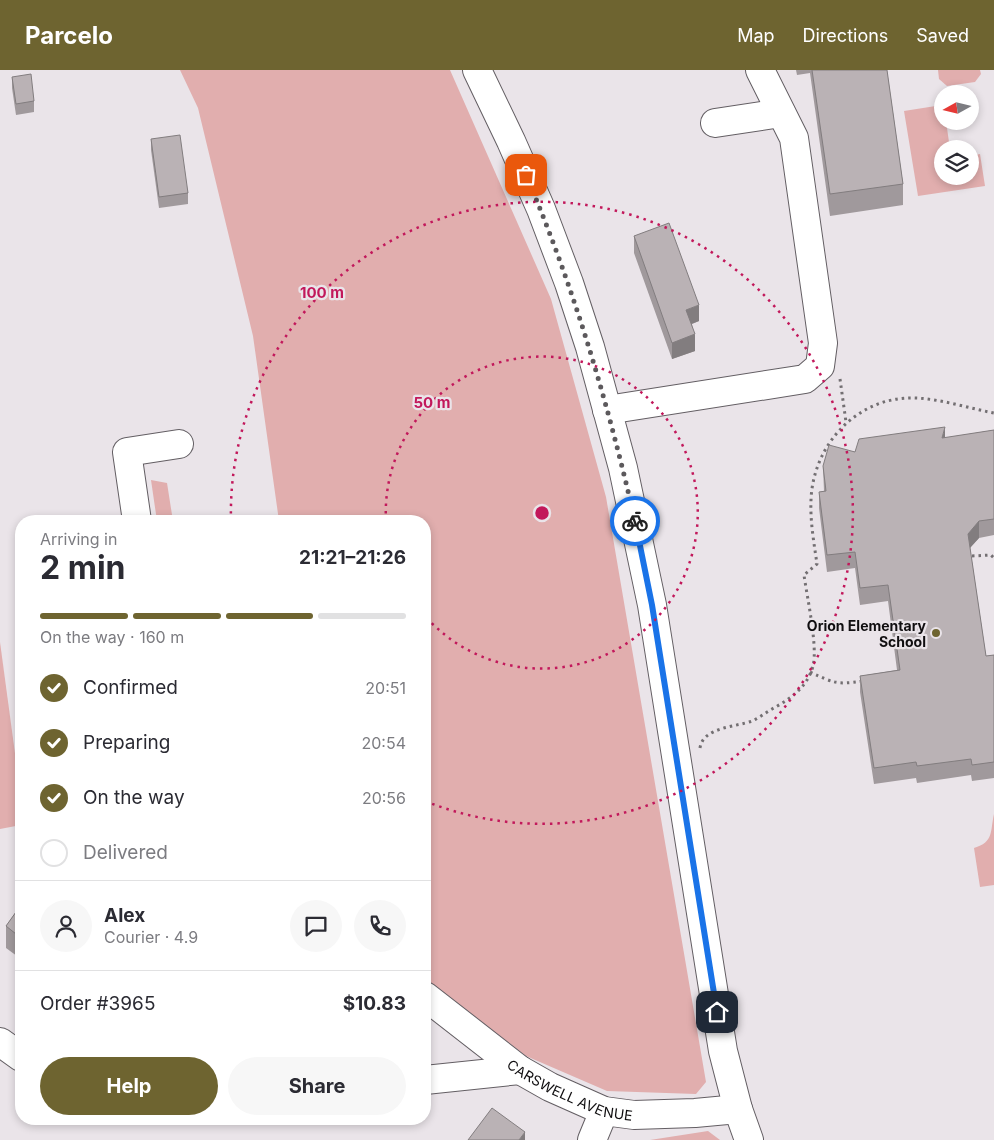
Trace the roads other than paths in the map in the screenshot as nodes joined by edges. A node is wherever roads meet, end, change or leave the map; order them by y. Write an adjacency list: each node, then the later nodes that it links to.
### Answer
1 (477, 70): 5 (main road)
2 (760, 70): 3 (main road)
3 (781, 113): 4 (main road); 5 (main road)
4 (715, 123)
5 (608, 410): 13 (main road)
6 (180, 444): 7 (main road)
7 (136, 515)
8 (431, 1001): 11 (main road, CARSWELL AVENUE)
9 (0, 1042): 10 (main road)
10 (15, 1053)
11 (520, 1070): 12 (main road); 14 (main road, CARSWELL AVENUE)
12 (431, 1079)
13 (738, 1109): 14 (main road, CARSWELL AVENUE); 16 (main road)
14 (604, 1111): 15 (main road)
15 (592, 1140)
16 (749, 1140)

